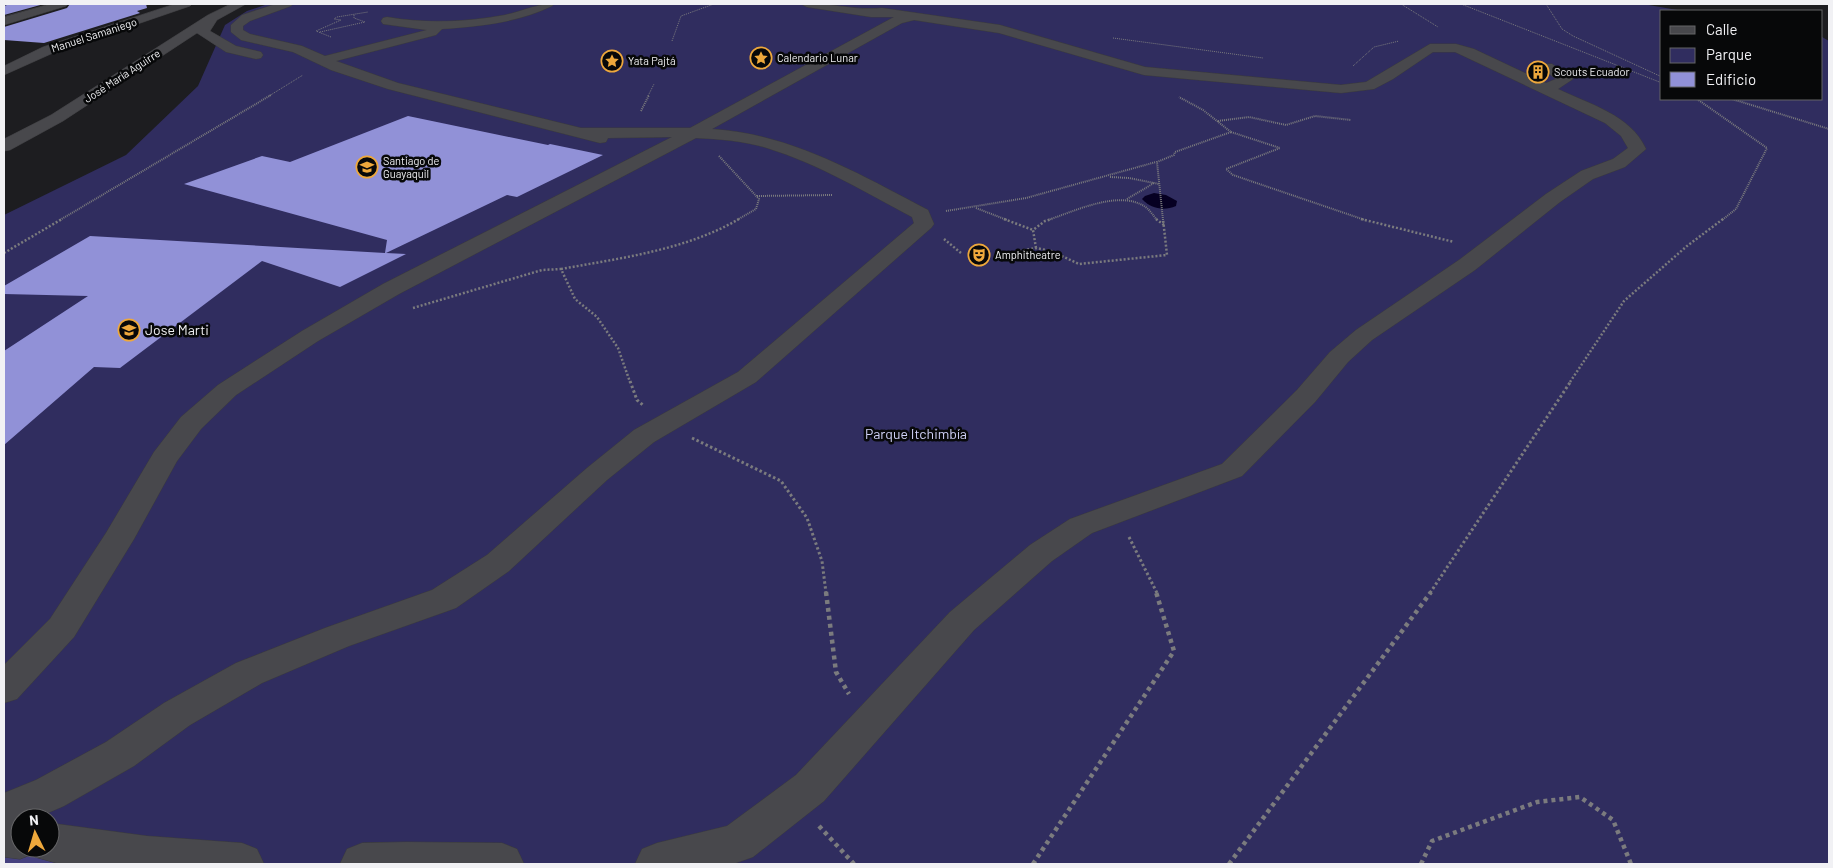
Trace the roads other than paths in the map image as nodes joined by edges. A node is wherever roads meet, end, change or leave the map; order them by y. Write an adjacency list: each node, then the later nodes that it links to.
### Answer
1 (52, 4): 12 (street)
2 (62, 4): 12 (street)
3 (186, 4): 17 (street, Manuel Samaniego)
4 (240, 4): 11 (street, José María Aguirre)
5 (287, 4): 15 (street)
6 (548, 4): 14 (street)
7 (807, 4): 9 (street)
8 (831, 4): 9 (street)
9 (882, 12): 10 (street)
10 (923, 13): 18 (street); 28 (street)
11 (212, 18): 16 (street); 20 (street, José María Aguirre)
12 (4, 20)
13 (387, 21): 14 (street)
14 (438, 26): 15 (street)
15 (324, 60): 19 (street)
16 (302, 64)
17 (4, 70)
18 (696, 131): 19 (street); 21 (street); 23 (street)
19 (582, 132): 21 (street)
20 (4, 146)
21 (654, 152): 22 (street)
22 (4, 688)
23 (4, 812)
24 (60, 844): 25 (street)
25 (242, 864)
26 (362, 864): 27 (street)
27 (502, 864)
28 (657, 864)

